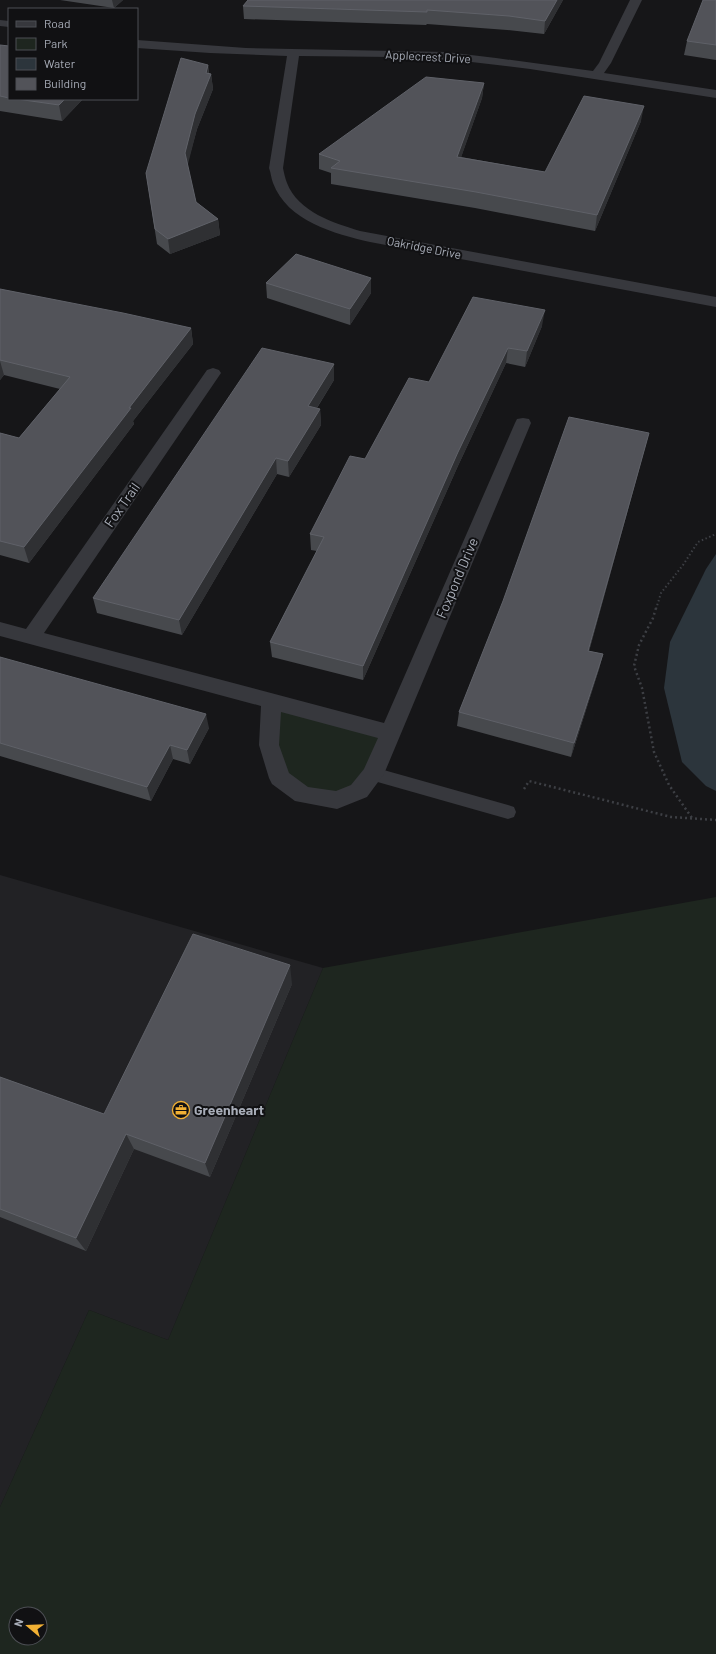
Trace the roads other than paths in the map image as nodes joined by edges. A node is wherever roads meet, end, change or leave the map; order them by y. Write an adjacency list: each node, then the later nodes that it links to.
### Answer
1 (636, 0): 4 (street)
2 (138, 44): 3 (street, Applecrest Drive)
3 (293, 53): 4 (street, Applecrest Drive); 6 (street, Oakridge Drive)
4 (596, 76): 5 (street, Applecrest Drive)
5 (716, 94)
6 (716, 302)
7 (213, 373): 10 (street, Fox Trail)
8 (523, 423): 12 (street, Foxpond Drive)
9 (0, 629): 10 (street)
10 (31, 637): 11 (street)
11 (271, 702): 12 (street); 13 (street, Foxpond Drive)
12 (390, 733): 13 (street, Foxpond Drive)
13 (373, 774): 14 (lane)
14 (508, 812)

